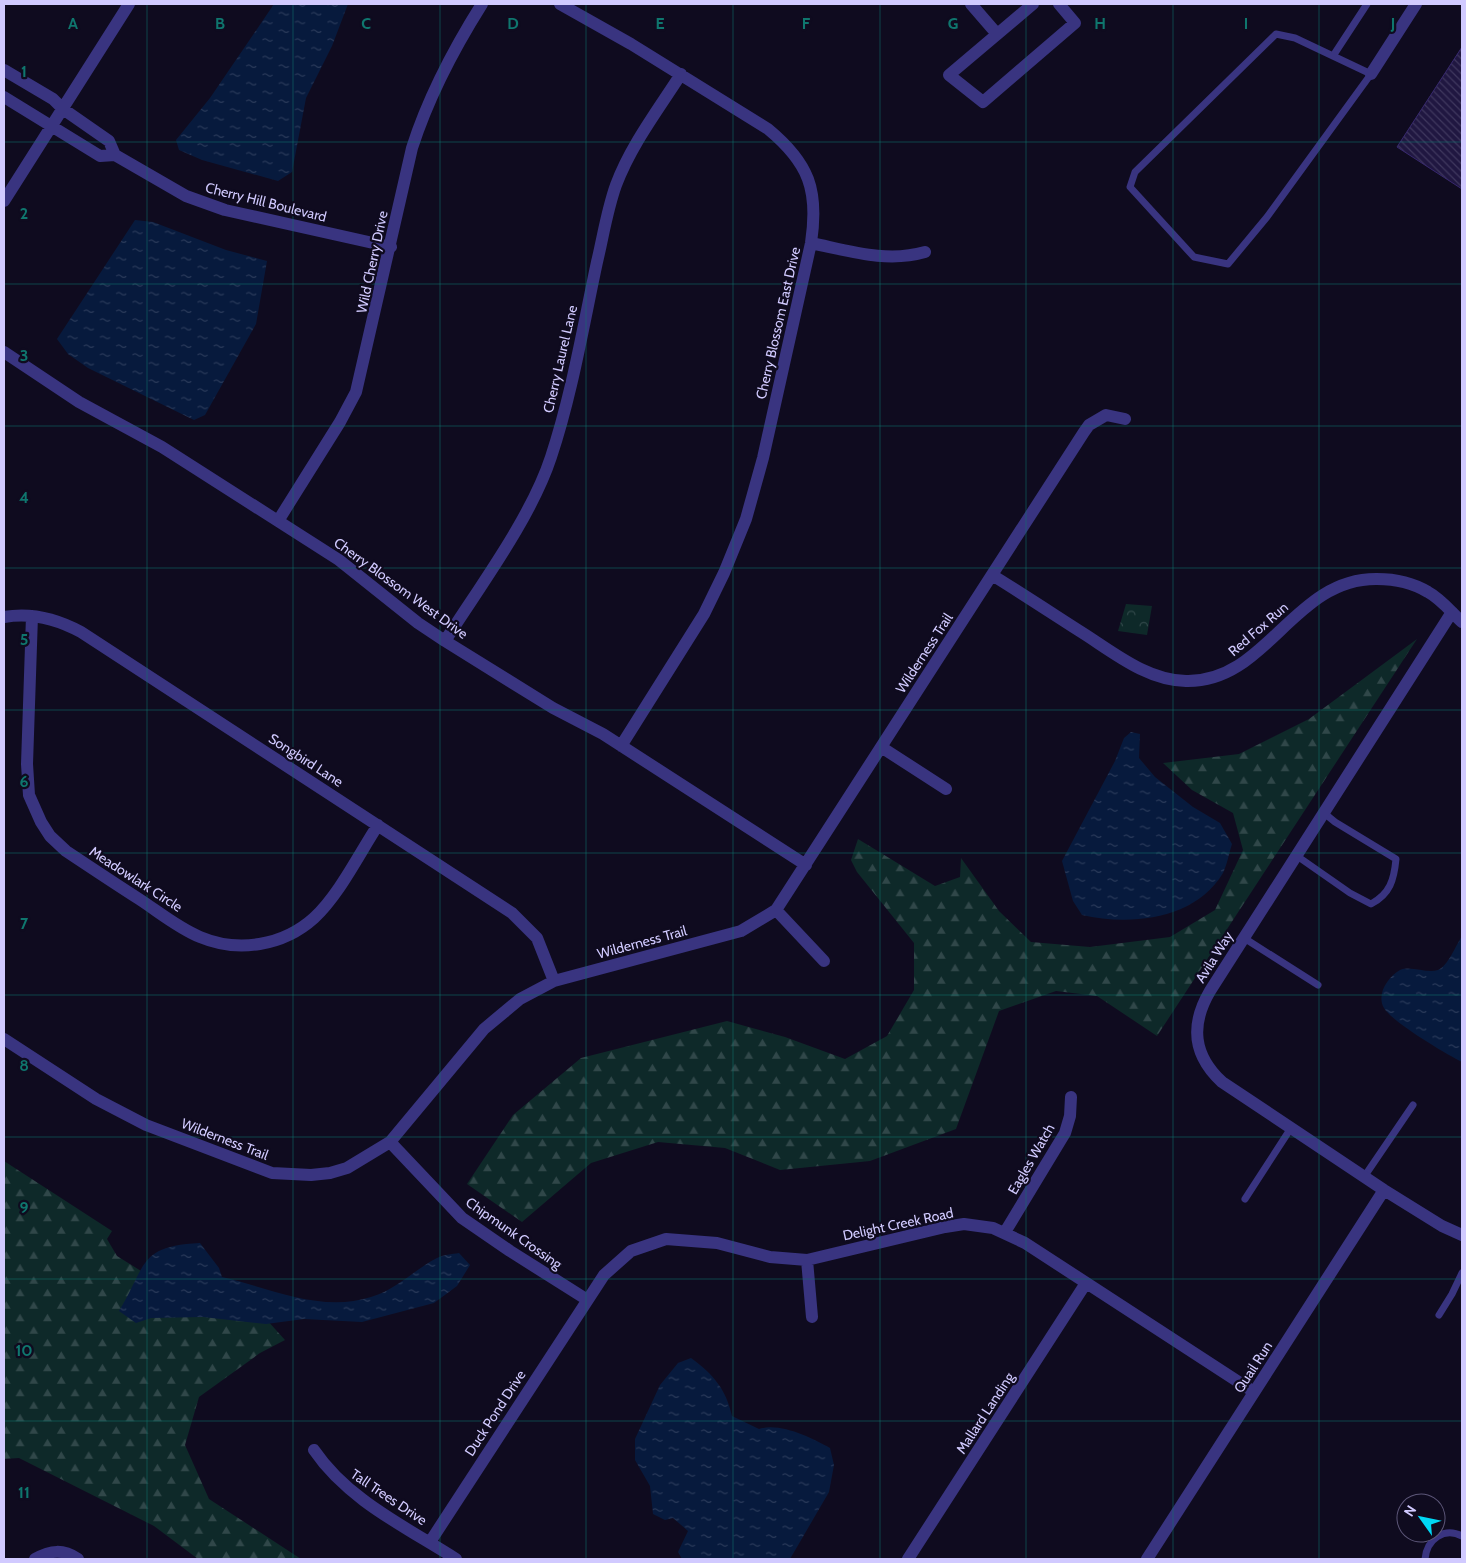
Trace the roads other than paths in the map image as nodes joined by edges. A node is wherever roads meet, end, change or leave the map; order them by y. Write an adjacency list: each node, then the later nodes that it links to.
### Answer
1 (129, 4): 15 (street)
2 (482, 4): 19 (street, Wild Cherry Drive)
3 (560, 4): 12 (street, Cherry Blossom East Drive)
4 (971, 4): 9 (street)
5 (1033, 4): 9 (street)
6 (1059, 4): 9 (street)
7 (1367, 4): 10 (lane)
8 (1416, 4): 13 (street)
9 (997, 34)
10 (1333, 56): 13 (lane); 13 (lane)
11 (4, 70): 15 (street, Cherry Hill Boulevard)
12 (681, 74): 18 (street, Cherry Blossom East Drive); 29 (street, Cherry Laurel Lane)
13 (1371, 74)
14 (4, 97): 15 (street, Cherry Hill Boulevard)
15 (57, 117): 16 (street, Cherry Hill Boulevard); 16 (street, Cherry Hill Boulevard); 17 (street)
16 (115, 155): 19 (street, Cherry Hill Boulevard)
17 (4, 201)
18 (811, 243): 20 (street); 30 (street, Cherry Blossom East Drive)
19 (390, 247): 23 (street, Wild Cherry Drive)
20 (925, 252)
21 (4, 352): 23 (street, Cherry Blossom West Drive)
22 (1125, 419): 24 (street, Wilderness Trail)
23 (278, 521): 29 (street, Cherry Blossom West Drive)
24 (992, 575): 25 (street, Red Fox Run); 31 (street, Wilderness Trail)
25 (1452, 612): 28 (street, Red Fox Run); 33 (street, Avila Way)
26 (32, 616): 27 (street, Songbird Lane); 34 (street, Songbird Lane); 34 (street, Meadowlark Circle)
27 (4, 617)
28 (1462, 622)
29 (445, 641): 30 (street, Cherry Blossom West Drive)
30 (620, 746): 36 (street, Cherry Blossom West Drive)
31 (881, 747): 32 (street); 36 (street, Wilderness Trail)
32 (946, 788)
33 (1324, 812): 35 (street, Avila Way); 35 (lane)
34 (378, 825): 40 (street, Songbird Lane)
35 (1296, 856): 38 (street, Avila Way)
36 (806, 865): 37 (street, Wilderness Trail)
37 (776, 910): 39 (street); 40 (street, Wilderness Trail)
38 (1244, 938): 41 (lane); 45 (street, Avila Way)
39 (824, 961)
40 (554, 981): 46 (street, Wilderness Trail)
41 (1318, 985)
42 (4, 1039): 46 (street, Wilderness Trail)
43 (1071, 1097): 50 (street, Eagles Watch)
44 (1413, 1105): 47 (lane)
45 (1291, 1128): 47 (street, Avila Way); 49 (lane)
46 (390, 1142): 55 (street, Chipmunk Crossing)
47 (1364, 1177): 48 (street, Avila Way)
48 (1384, 1190): 51 (street, Avila Way); 58 (street, Quail Run)
49 (1245, 1199)
50 (1005, 1232): 52 (street, Delight Creek Road); 54 (street, Delight Creek Road)
51 (1462, 1235)
52 (807, 1260): 55 (street, Delight Creek Road); 57 (street)
53 (1462, 1273): 56 (lane)
54 (1086, 1283): 58 (street, Delight Creek Road); 65 (street, Mallard Landing)
55 (586, 1299): 61 (street, Duck Pond Drive)
56 (1438, 1315)
57 (812, 1317)
58 (1254, 1392): 66 (street, Quail Run)
59 (314, 1450): 61 (street, Tall Trees Drive)
60 (1462, 1536): 67 (lane)
61 (430, 1542): 64 (street, Tall Trees Drive)
62 (35, 1559): 63 (street)
63 (78, 1559)
64 (456, 1559)
65 (908, 1559)
66 (1147, 1559)
67 (1425, 1559)

